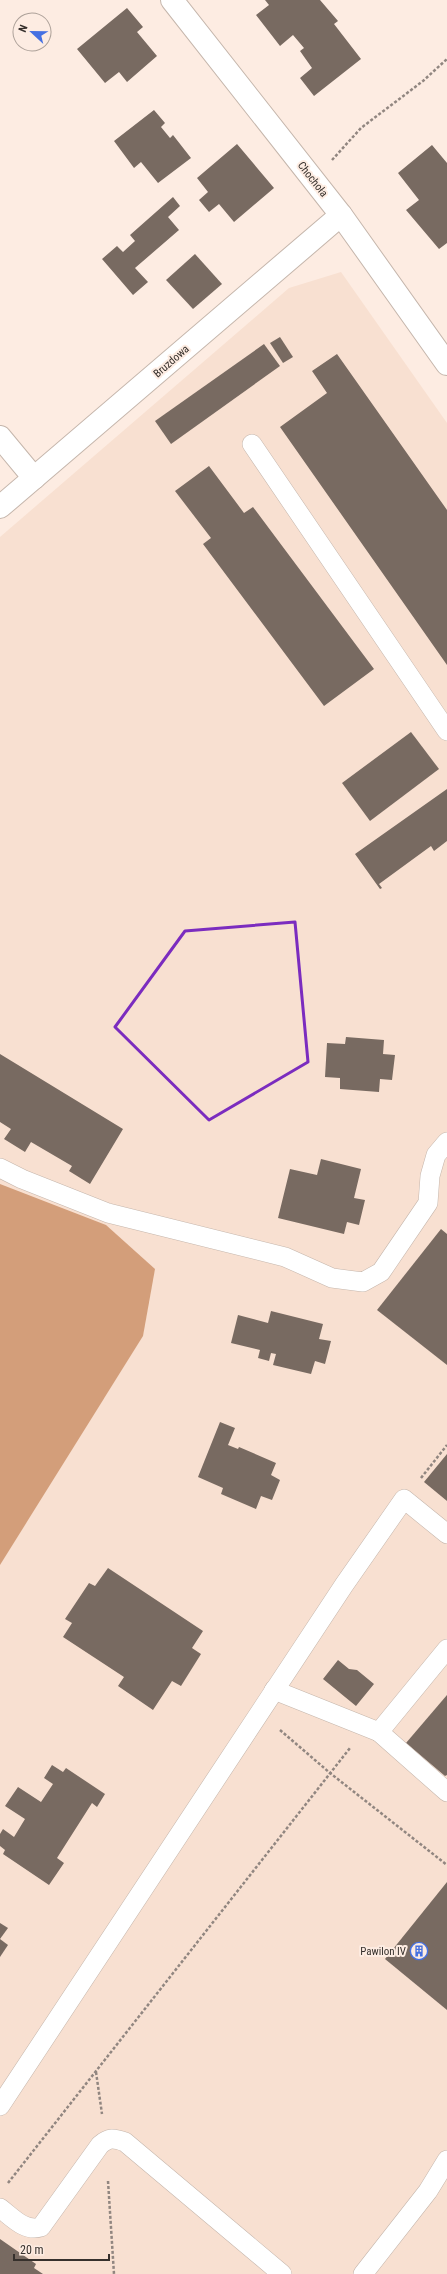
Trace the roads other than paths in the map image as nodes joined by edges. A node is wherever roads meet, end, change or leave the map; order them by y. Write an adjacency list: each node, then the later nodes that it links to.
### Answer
1 (172, 0): 2 (street, Chochoła)
2 (341, 215): 3 (street, Chochoła); 6 (street, Bruzdowa)
3 (447, 364)
4 (0, 437): 6 (street)
5 (252, 444): 8 (lane)
6 (34, 478): 7 (street, Bruzdowa)
7 (0, 507)
8 (447, 731)
9 (447, 1142): 10 (lane)
10 (0, 1168)
11 (447, 1534): 13 (lane)
12 (447, 1649): 14 (lane)
13 (274, 1690): 14 (lane); 16 (lane)
14 (373, 1730): 15 (lane)
15 (447, 1792)
16 (0, 2106)
17 (447, 2160): 20 (lane)
18 (0, 2208): 19 (lane)
19 (282, 2274)
20 (362, 2274)

